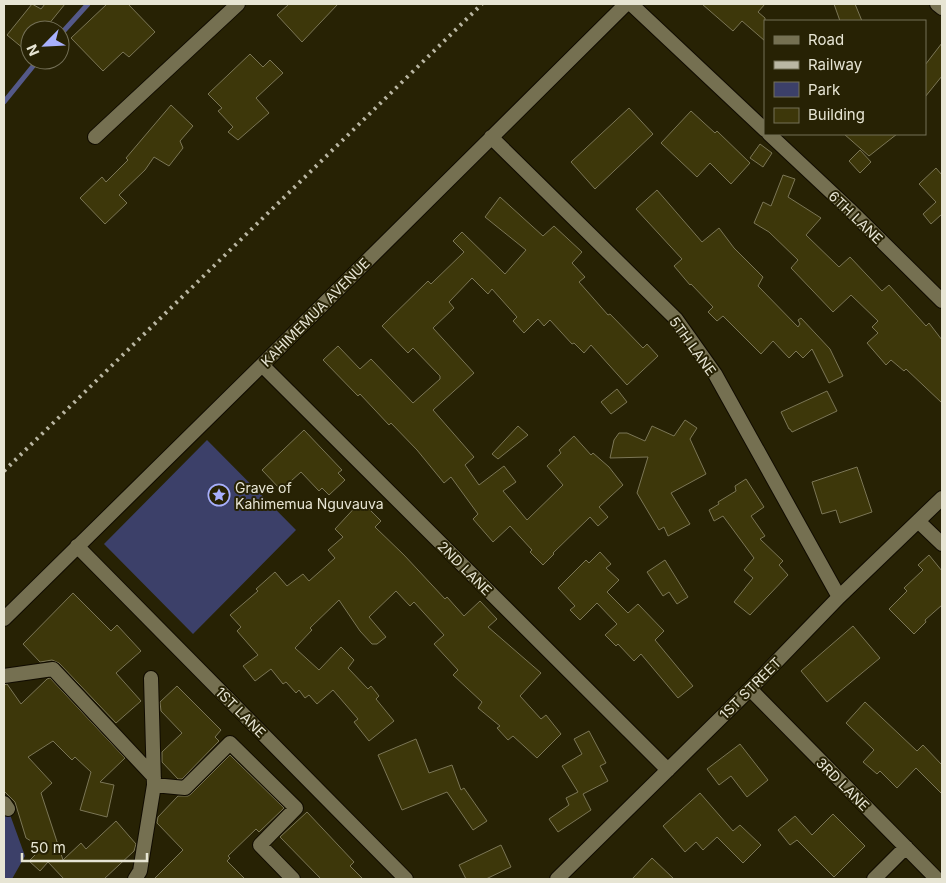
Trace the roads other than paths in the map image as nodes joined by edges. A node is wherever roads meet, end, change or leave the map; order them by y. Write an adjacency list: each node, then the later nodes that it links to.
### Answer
1 (238, 4): 8 (street)
2 (626, 4): 9 (street, KAHIMEMUA AVENUE)
3 (631, 4): 6 (street)
4 (937, 4): 5 (street)
5 (942, 8)
6 (764, 129)
7 (770, 135): 10 (street, 6TH LANE)
8 (95, 137)
9 (491, 137): 11 (street, KAHIMEMUA AVENUE); 16 (street, 5TH LANE)
10 (942, 301)
11 (262, 366): 15 (street, KAHIMEMUA AVENUE); 21 (street, 2ND LANE)
12 (942, 498): 13 (street, 1ST STREET)
13 (919, 522): 14 (street); 16 (street, 1ST STREET)
14 (942, 544)
15 (77, 546): 17 (street, KAHIMEMUA AVENUE); 26 (street, 1ST LANE)
16 (839, 597): 20 (street, 1ST STREET)
17 (4, 619)
18 (4, 676): 22 (street)
19 (150, 678): 22 (street)
20 (750, 689): 21 (street, 1ST STREET); 23 (street, 3RD LANE)
21 (668, 770): 27 (street, 1ST STREET)
22 (154, 781): 24 (street); 25 (street)
23 (906, 847): 28 (street); 29 (street, 3RD LANE)
24 (135, 879)
25 (293, 879)
26 (406, 879)
27 (557, 879)
28 (874, 879)
29 (937, 879)

